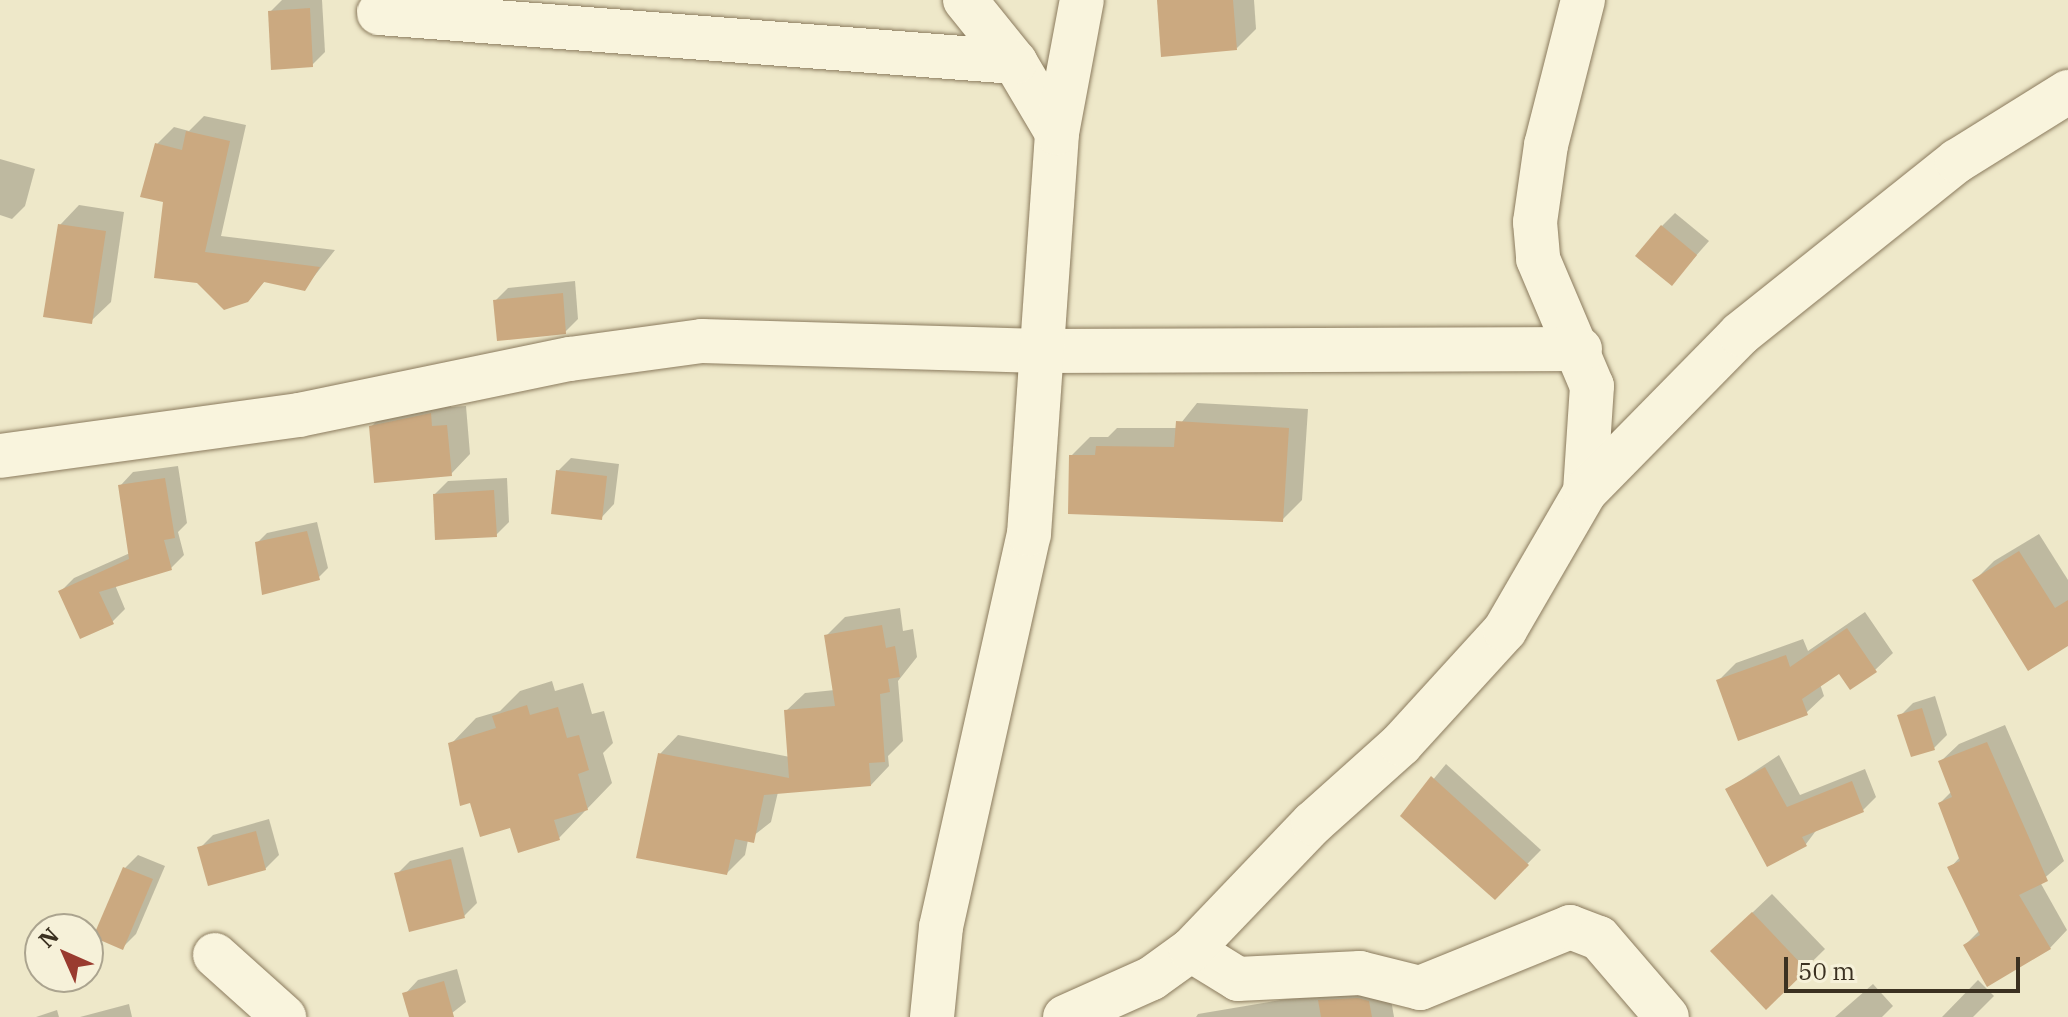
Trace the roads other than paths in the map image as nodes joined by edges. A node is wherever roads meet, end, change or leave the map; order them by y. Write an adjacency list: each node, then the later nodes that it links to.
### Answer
1 (965, 0): 5 (street)
2 (1082, 0): 7 (street)
3 (1583, 0): 8 (street)
4 (379, 13): 5 (street)
5 (1015, 62): 7 (street)
6 (2068, 92): 11 (street)
7 (1057, 133): 9 (street)
8 (1580, 349): 9 (street); 11 (street)
9 (1041, 351): 10 (street); 15 (street)
10 (0, 456)
11 (1585, 492): 12 (street)
12 (1191, 950): 16 (street); 17 (street)
13 (215, 955): 14 (street)
14 (284, 1017)
15 (932, 1017)
16 (1065, 1017)
17 (1667, 1017)

